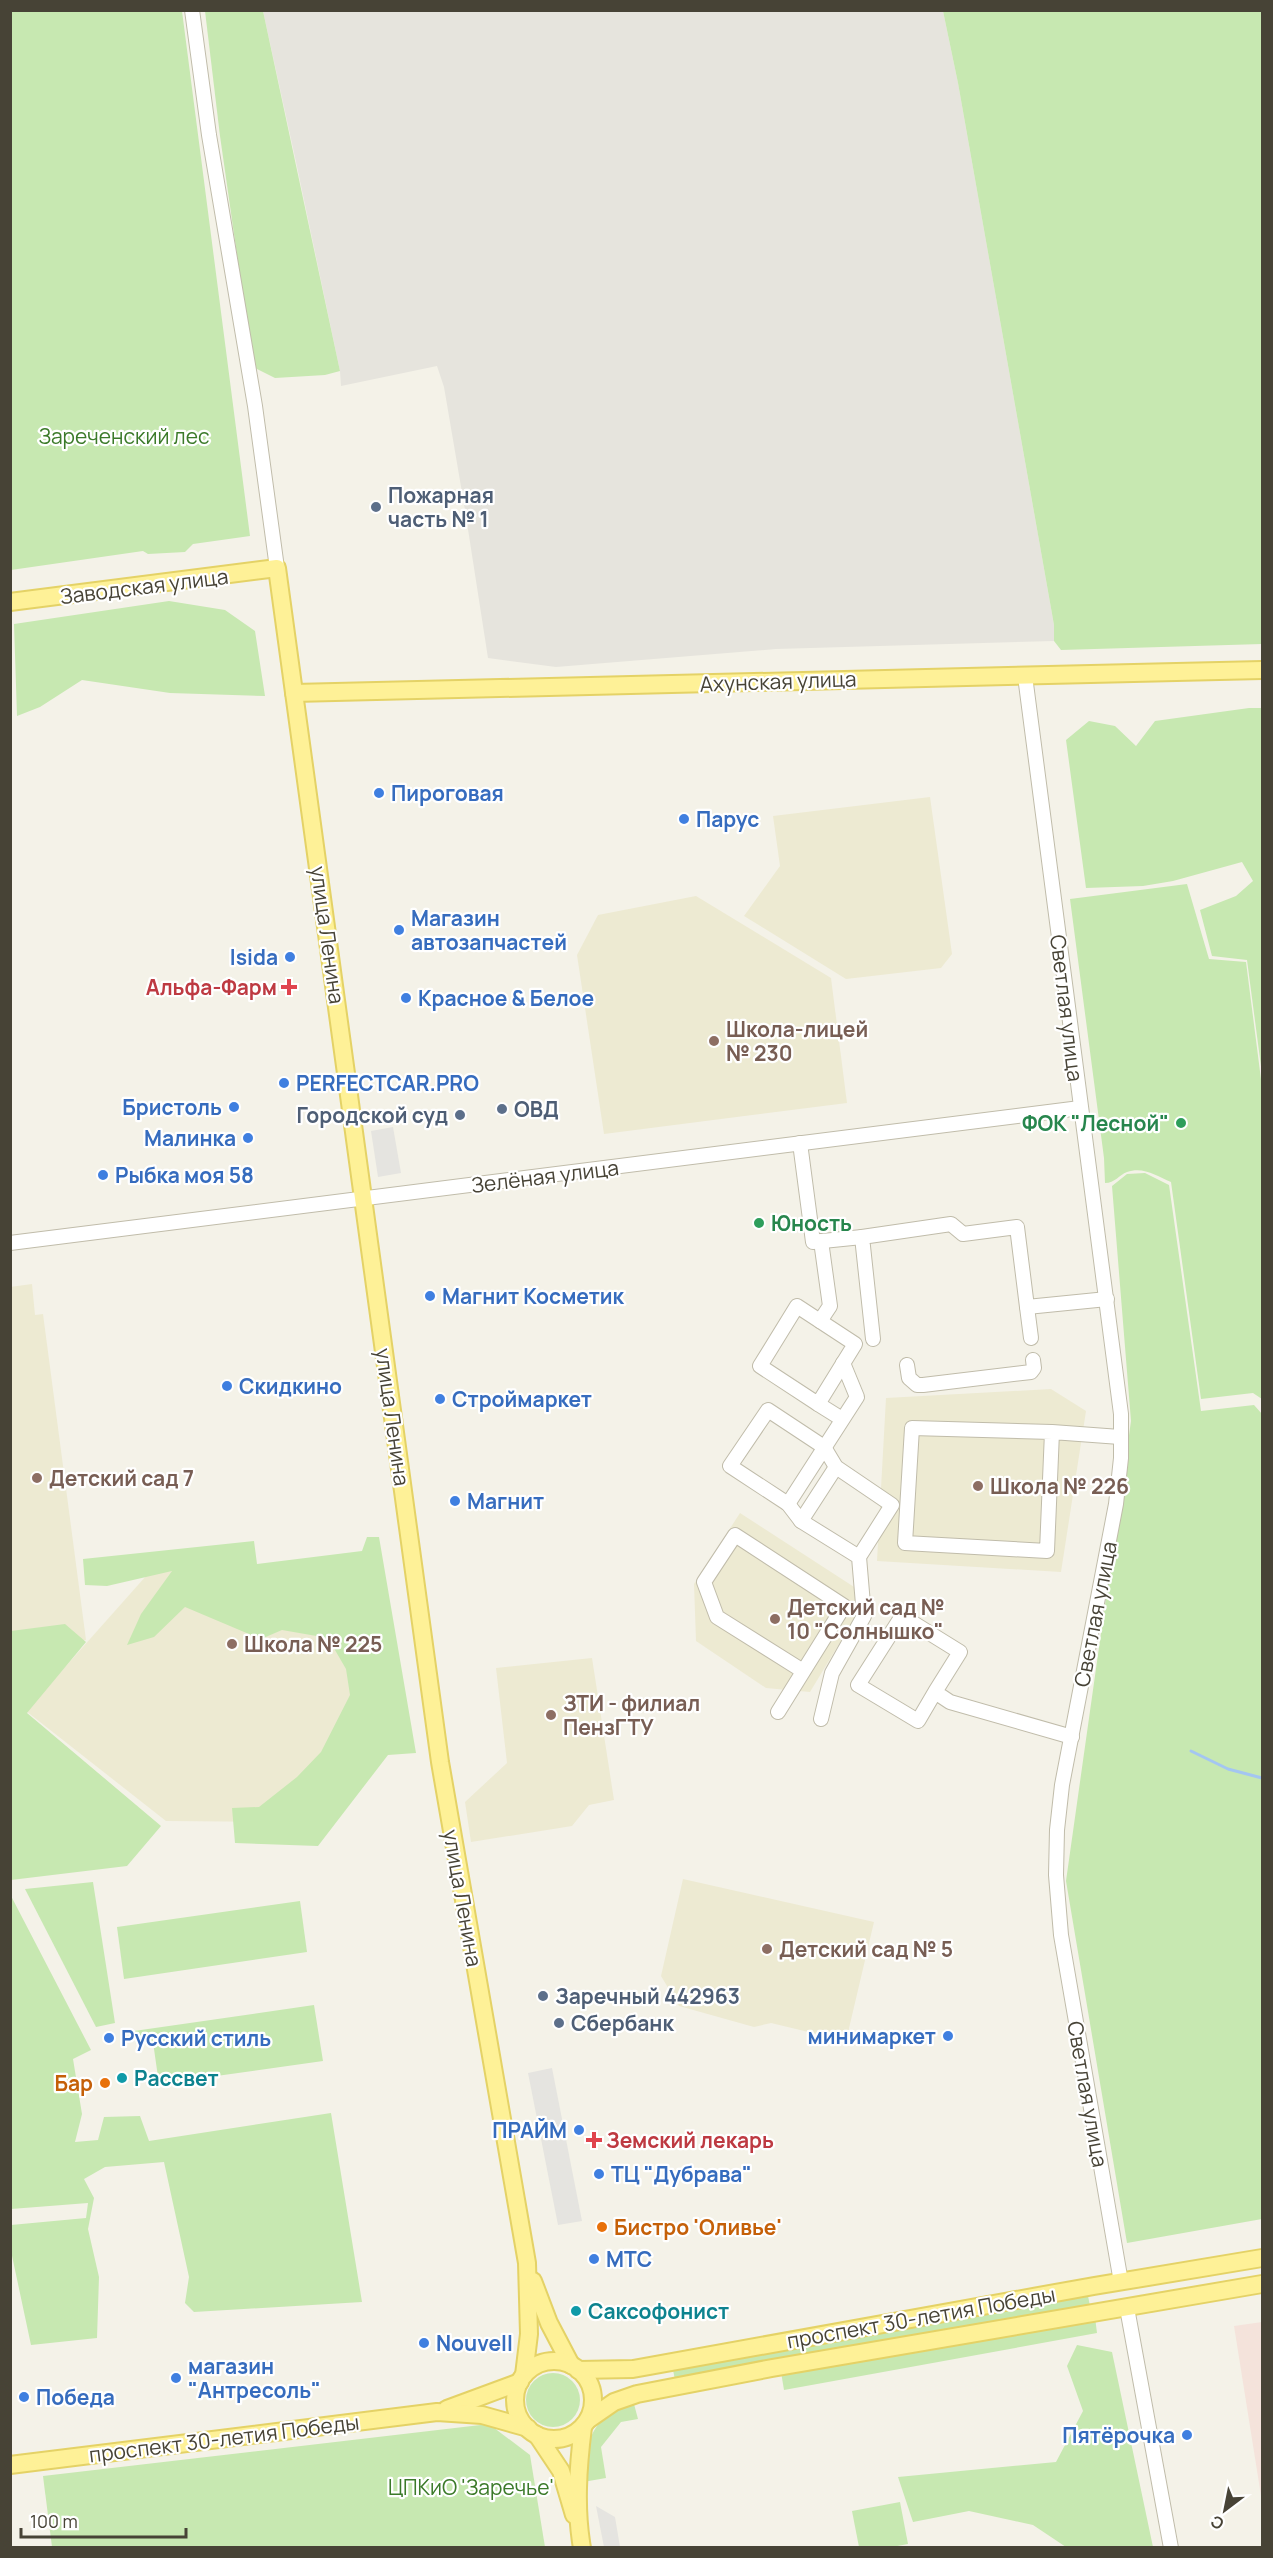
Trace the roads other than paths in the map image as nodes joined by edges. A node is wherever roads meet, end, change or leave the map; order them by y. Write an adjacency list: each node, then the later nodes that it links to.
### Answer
1 (192, 10): 2 (street)
2 (277, 568): 3 (main road, Заводская улица); 6 (main road, улица Ленина)
3 (10, 602)
4 (1263, 670): 5 (main road, Ахунская улица)
5 (1025, 676): 6 (main road, Ахунская улица); 7 (street, Светлая улица)
6 (294, 693): 9 (main road, улица Ленина)
7 (1080, 1108): 8 (street, Зелёная улица); 13 (street, Светлая улица)
8 (800, 1143): 9 (street, Зелёная улица); 11 (street)
9 (363, 1199): 12 (street, Зелёная улица); 36 (main road, улица Ленина)
10 (862, 1237): 11 (street); 14 (street); 17 (street)
11 (820, 1241): 15 (street)
12 (10, 1243)
13 (1107, 1299): 14 (street); 24 (street, Светлая улица)
14 (1027, 1307): 16 (street)
15 (820, 1321): 19 (street); 21 (street)
16 (1031, 1338)
17 (873, 1339)
18 (1033, 1360): 20 (street)
19 (843, 1363): 21 (street); 22 (street)
20 (907, 1365)
21 (818, 1404): 22 (street)
22 (842, 1419): 25 (street)
23 (1052, 1431): 23 (street); 24 (street)
24 (1120, 1437): 34 (street, Светлая улица)
25 (824, 1447): 26 (street); 27 (street); 27 (street)
26 (836, 1467): 28 (street); 29 (street)
27 (788, 1504): 28 (street)
28 (801, 1521): 29 (street)
29 (859, 1557): 33 (street)
30 (803, 1671): 30 (street); 32 (street)
31 (935, 1692): 31 (street); 34 (street)
32 (778, 1712)
33 (821, 1719)
34 (1072, 1737): 37 (street, Светлая улица)
35 (1263, 2258): 37 (main road, проспект 30-летия Победы)
36 (527, 2263): 40 (main road, улица Ленина); 41 (main road, улица Ленина)
37 (1121, 2282): 39 (main road, Светлая улица); 40 (main road, проспект 30-летия Победы)
38 (1263, 2284): 39 (main road, проспект 30-летия Победы)
39 (1127, 2308): 43 (main road, проспект 30-летия Победы); 48 (street, Светлая улица)
40 (575, 2367): 41 (main road); 43 (main road)
41 (522, 2379): 42 (main road, проспект 30-летия Победы); 44 (main road)
42 (437, 2412): 44 (main road, проспект 30-летия Победы); 45 (main road, проспект 30-летия Победы)
43 (585, 2423): 44 (main road); 46 (main road)
44 (532, 2432): 46 (main road)
45 (10, 2465)
46 (578, 2524): 47 (main road)
47 (582, 2547)
48 (1171, 2547)

